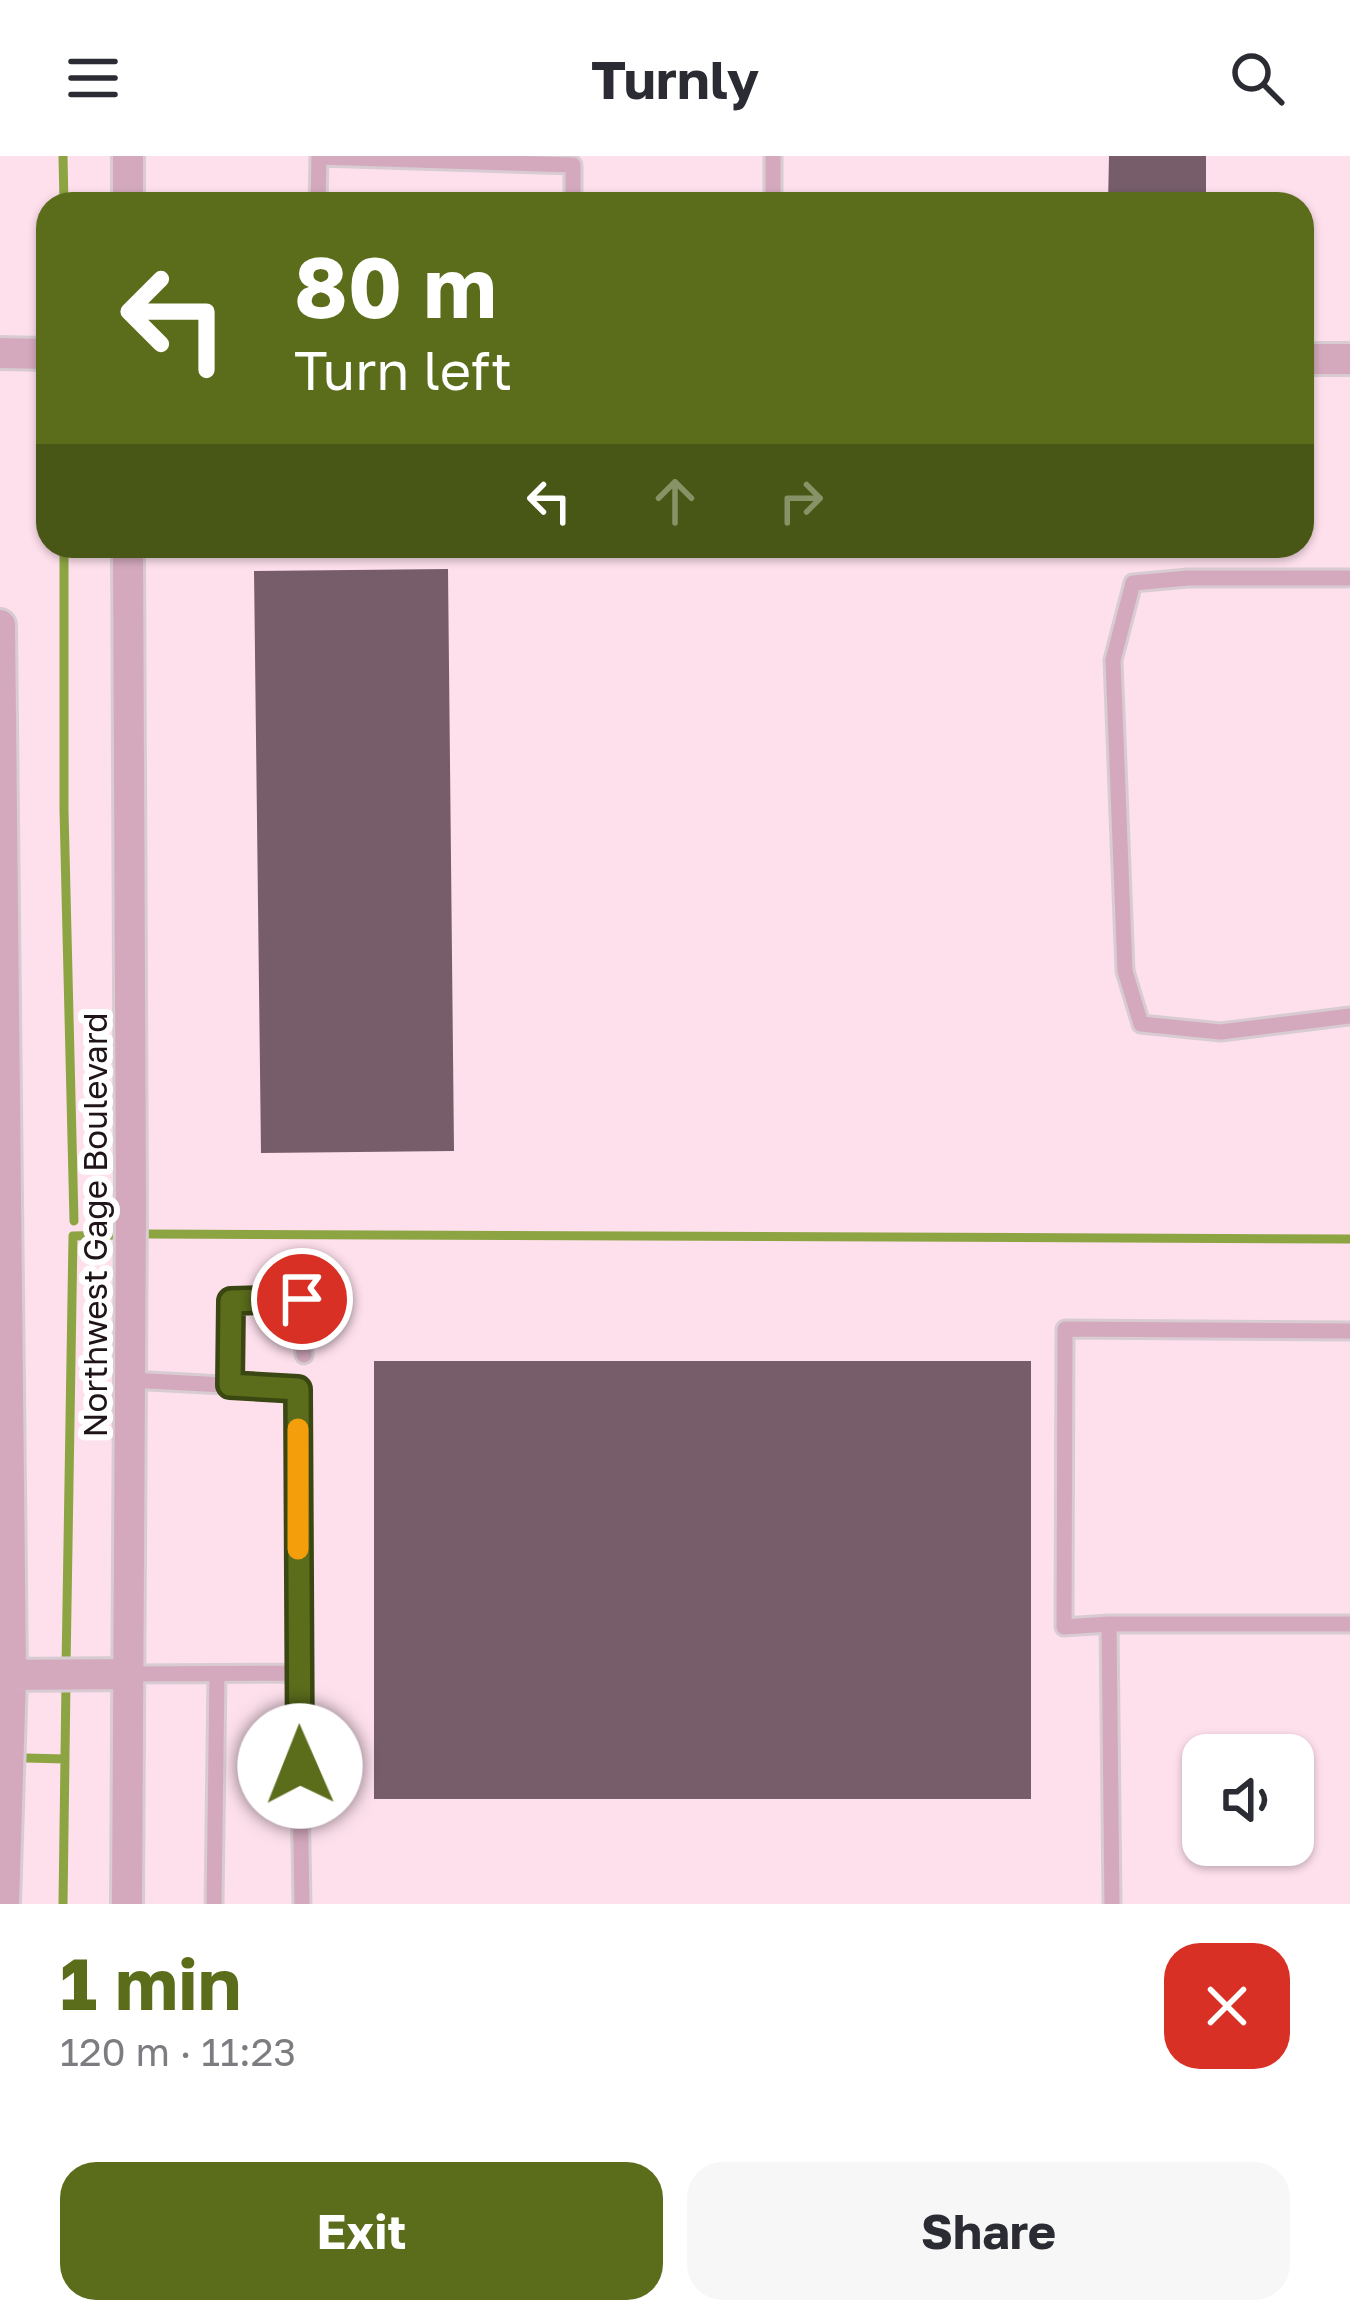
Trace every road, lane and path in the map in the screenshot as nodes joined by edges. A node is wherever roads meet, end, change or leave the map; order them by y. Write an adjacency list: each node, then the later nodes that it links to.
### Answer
1 (128, 156): 4 (street)
2 (319, 156): 5 (lane); 6 (lane)
3 (773, 156): 7 (lane)
4 (128, 192)
5 (318, 192)
6 (573, 192)
7 (773, 192)
8 (0, 353): 9 (street)
9 (36, 354)
10 (1314, 359): 11 (street)
11 (1350, 359)
12 (128, 558): 18 (street, Northwest Gage Boulevard)
13 (1350, 578): 15 (lane)
14 (0, 625): 25 (street)
15 (1350, 1016)
16 (1350, 1331): 20 (lane)
17 (304, 1355): 19 (lane)
18 (130, 1380): 19 (lane); 23 (street, Northwest Gage Boulevard)
19 (230, 1385): 22 (lane)
20 (1109, 1624): 21 (lane); 30 (lane)
21 (1350, 1624)
22 (298, 1673): 24 (lane); 29 (lane)
23 (129, 1674): 24 (lane); 25 (street); 27 (street, Northwest Gage Boulevard)
24 (218, 1674): 28 (lane)
25 (6, 1675): 26 (street)
26 (4, 1904)
27 (127, 1904)
28 (214, 1904)
29 (302, 1904)
30 (1112, 1904)

